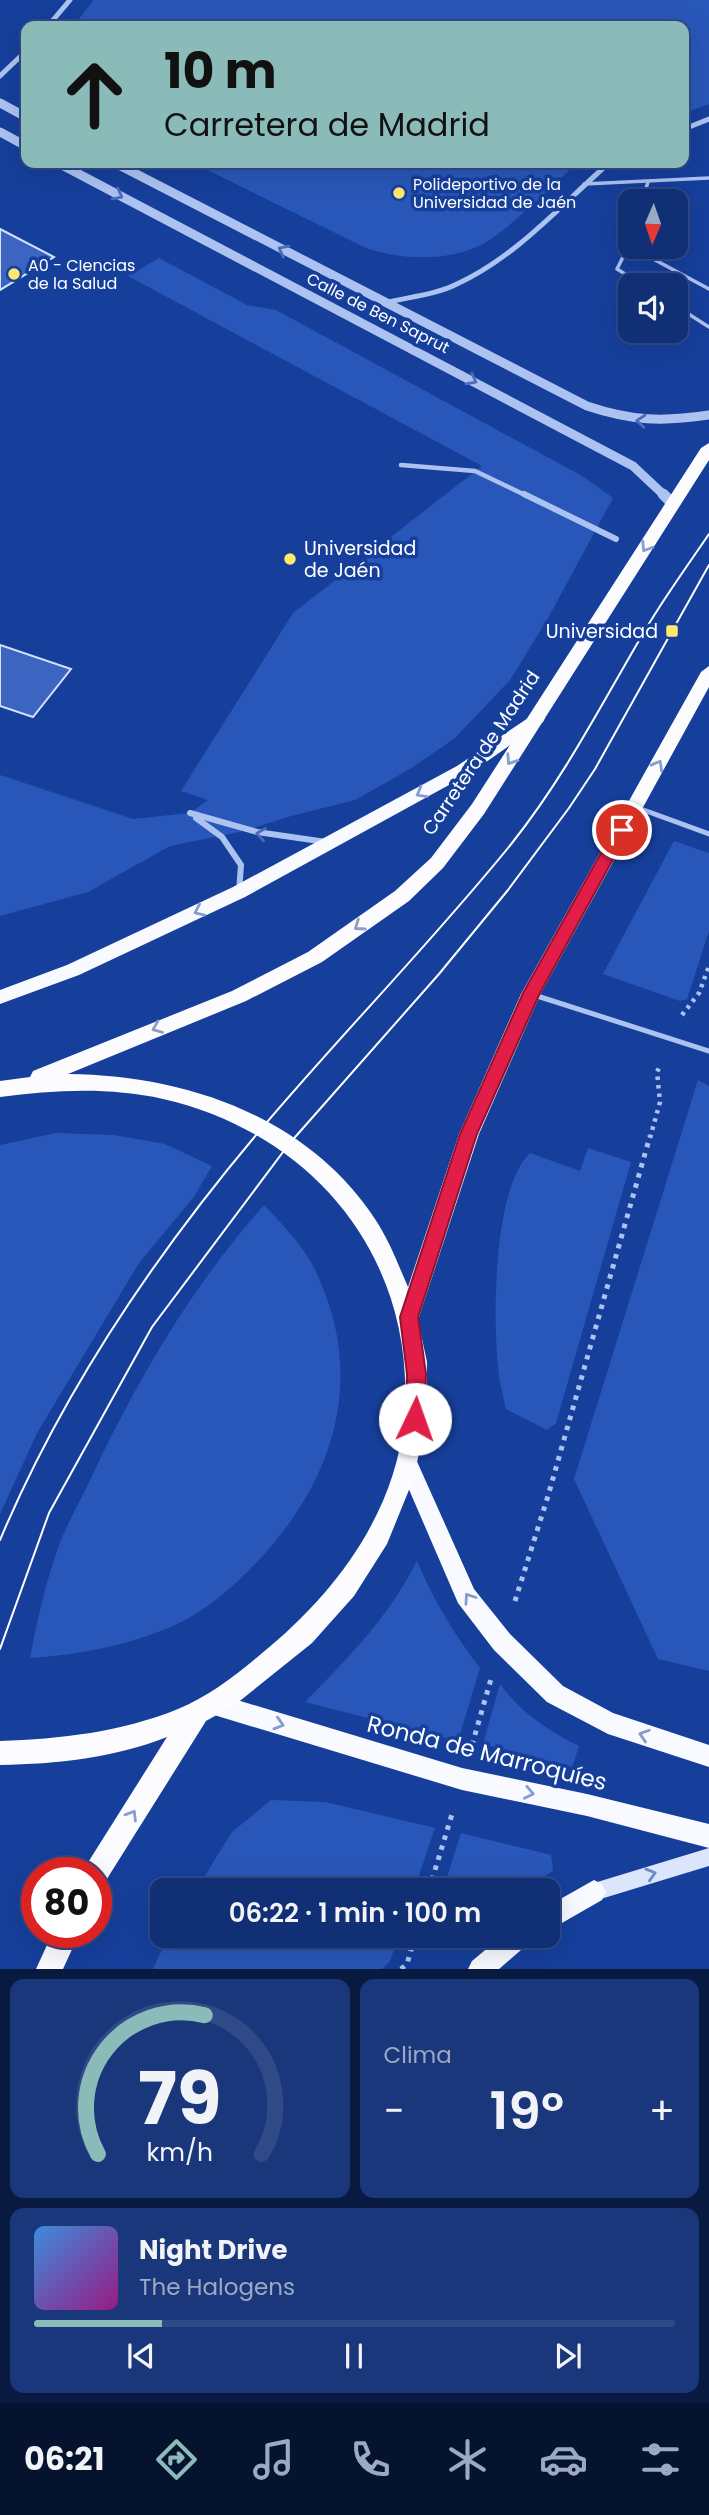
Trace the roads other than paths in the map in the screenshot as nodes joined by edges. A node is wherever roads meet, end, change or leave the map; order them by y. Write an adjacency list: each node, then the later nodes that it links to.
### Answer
1 (70, 0): 2 (street)
2 (52, 21)
3 (21, 56): 4 (street)
4 (0, 76)
5 (0, 103): 6 (street)
6 (21, 114)
7 (709, 119): 8 (street)
8 (689, 126)
9 (0, 132): 10 (street)
10 (21, 143)
11 (67, 168): 28 (street, Calle de Ben Saprut, one-way to 28)
12 (125, 168): 22 (street, Calle de Ben Saprut, one-way to 12)
13 (604, 168): 16 (street, Calle de Ben Saprut)
14 (709, 178): 15 (lane)
15 (648, 182): 16 (lane); 17 (lane)
16 (584, 184): 22 (street, Calle de Ben Saprut)
17 (646, 189)
18 (622, 259): 20 (lane)
19 (655, 259): 21 (lane)
20 (624, 273)
21 (709, 289)
22 (384, 303): 25 (street, Calle de Ben Saprut, one-way to 22)
23 (688, 314): 24 (lane)
24 (709, 327)
25 (709, 415)
26 (709, 448): 28 (highway, Carretera de Madrid)
27 (401, 465): 29 (street)
28 (673, 504): 31 (highway, Carretera de Madrid, one-way to 31)
29 (616, 539)
30 (709, 671): 32 (highway, one-way to 30)
31 (540, 716): 34 (main road, one-way to 34); 39 (highway, Carretera de Madrid, one-way to 39)
32 (635, 807): 33 (lane); 36 (highway)
33 (709, 834)
34 (329, 842): 35 (main road); 35 (street, one-way to 35)
35 (239, 892): 37 (main road, one-way to 37)
36 (531, 993): 38 (lane); 40 (highway)
37 (0, 997)
38 (709, 1051)
39 (10, 1087): 40 (highway)
40 (409, 1317): 41 (highway)
41 (408, 1464): 42 (highway); 44 (main road, one-way to 41)
42 (205, 1709): 43 (highway); 45 (main road, Ronda de Marroquíes, one-way to 45); 46 (highway, one-way to 42)
43 (0, 1753)
44 (709, 1756)
45 (709, 1836)
46 (107, 1857)
47 (709, 1857): 48 (main road, one-way to 47)
48 (594, 1892): 49 (main road)
49 (560, 1912)
50 (59, 1948): 52 (highway)
51 (505, 1948): 53 (main road)
52 (50, 1969)
53 (480, 1969)

